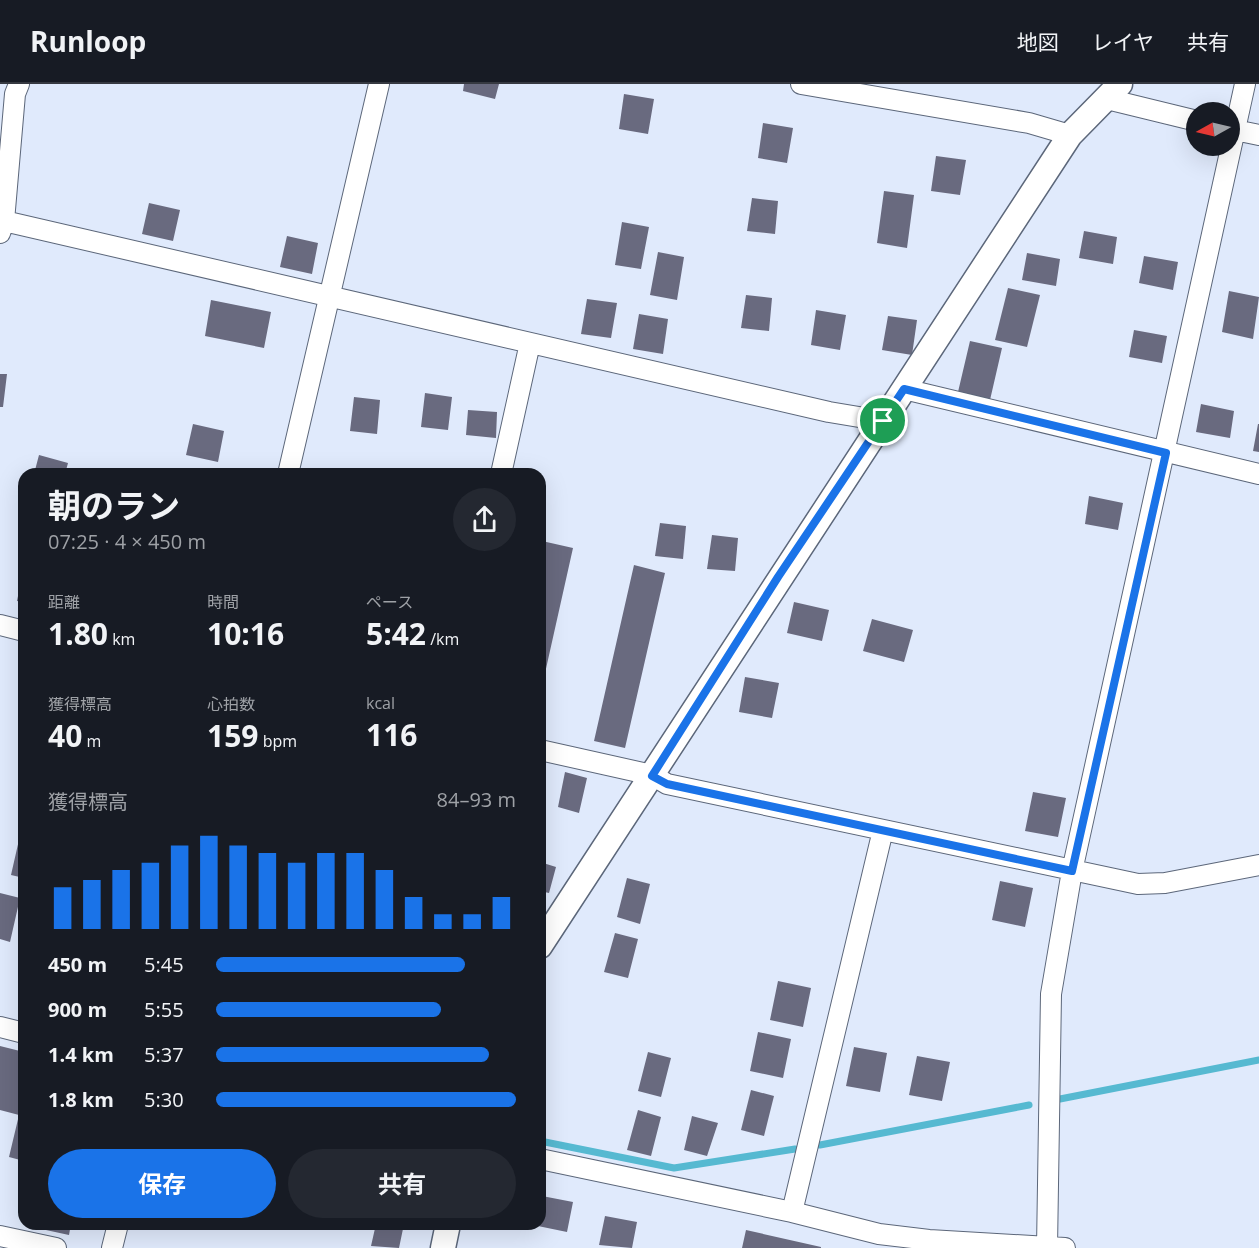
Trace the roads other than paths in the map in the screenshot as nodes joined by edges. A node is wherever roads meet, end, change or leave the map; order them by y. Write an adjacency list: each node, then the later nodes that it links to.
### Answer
1 (19, 84): 12 (street)
2 (379, 84): 14 (street)
3 (801, 84): 9 (street)
4 (1245, 84): 6 (street)
5 (1114, 92): 7 (street); 9 (street)
6 (1240, 103)
7 (1186, 117)
8 (1240, 131): 10 (street)
9 (1070, 135): 16 (street)
10 (1259, 135)
11 (1227, 156): 18 (street)
12 (3, 200): 13 (street)
13 (2, 227): 14 (street)
14 (331, 296): 15 (street); 19 (street)
15 (530, 343): 17 (street); 20 (street)
16 (904, 389): 17 (street); 18 (street)
17 (883, 421): 25 (street)
18 (1166, 453): 21 (street); 28 (street)
19 (289, 468)
20 (502, 468)
21 (1259, 474)
22 (0, 625): 23 (street)
23 (18, 630)
24 (546, 751): 25 (street)
25 (652, 776): 26 (street); 29 (street)
26 (883, 830): 28 (street); 33 (street)
27 (1259, 865): 28 (street)
28 (1072, 871): 40 (street)
29 (546, 937)
30 (0, 1027): 31 (street)
31 (18, 1032)
32 (546, 1160): 33 (street)
33 (792, 1212): 40 (street)
34 (116, 1230): 38 (street)
35 (447, 1230): 39 (street)
36 (0, 1236): 37 (street)
37 (56, 1248)
38 (112, 1248)
39 (443, 1248)
40 (1047, 1248): 41 (street)
41 (1065, 1248)

